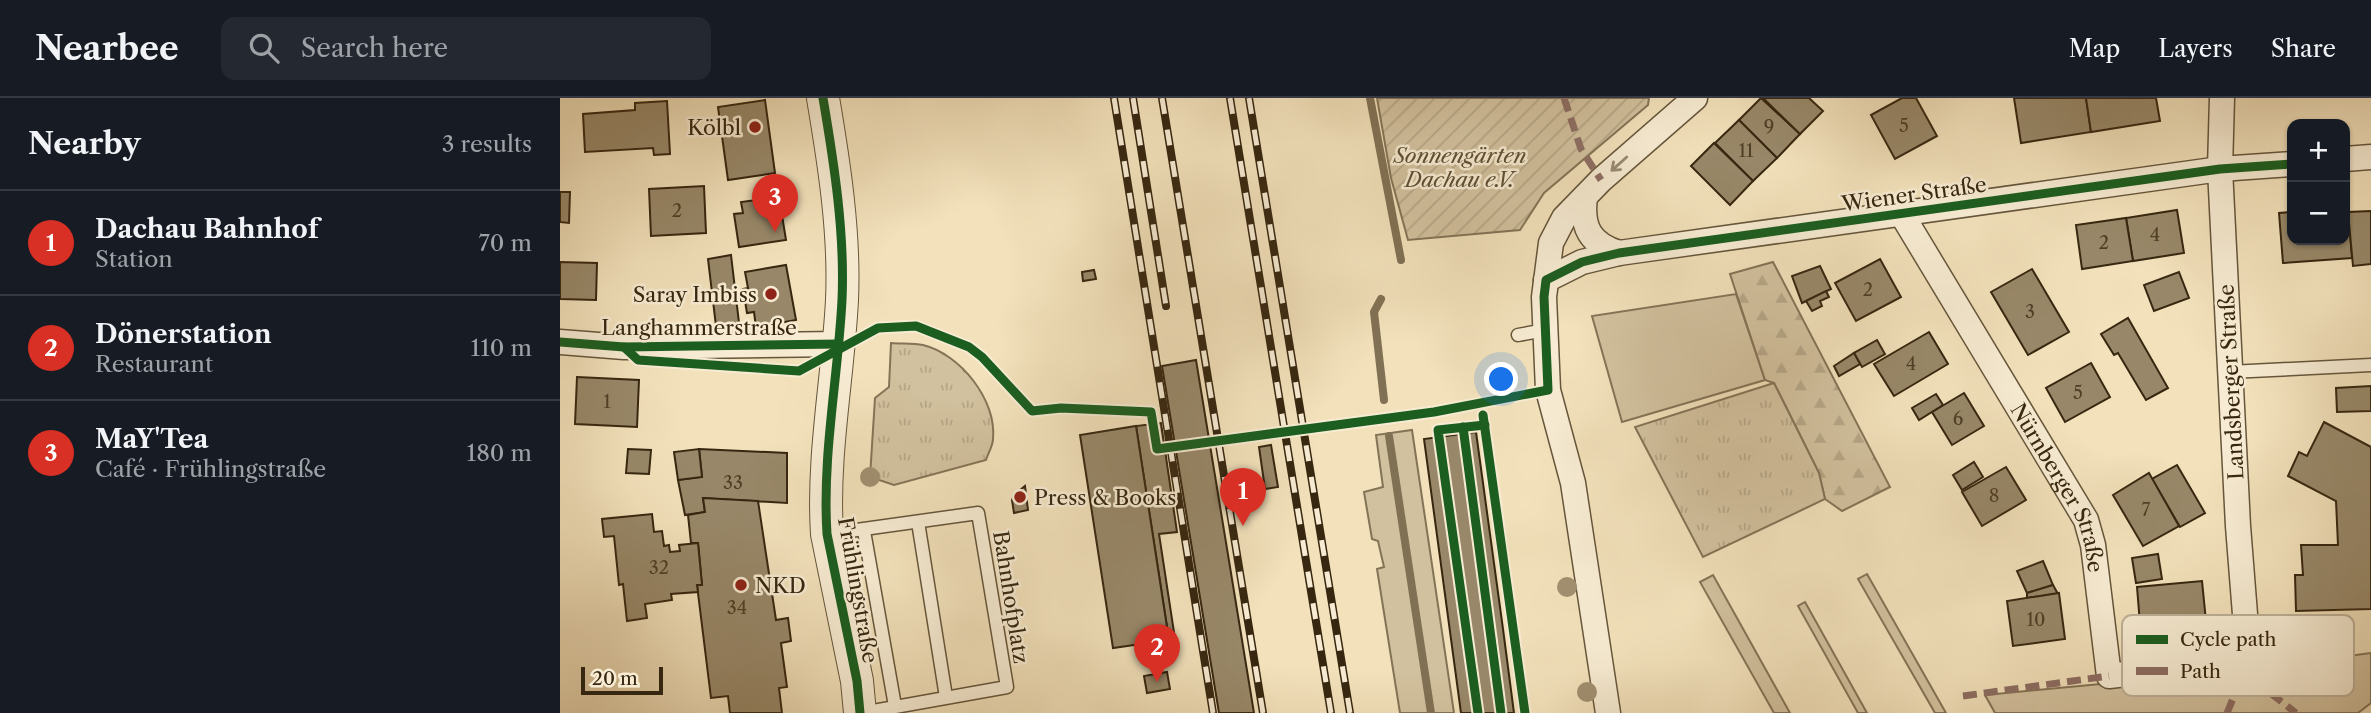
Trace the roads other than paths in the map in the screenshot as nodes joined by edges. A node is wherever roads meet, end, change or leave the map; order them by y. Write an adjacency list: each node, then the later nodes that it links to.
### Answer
1 (823, 98): 16 (street, Frühlingstraße)
2 (1695, 98): 4 (street)
3 (2222, 98): 8 (street, Landsberger Straße)
4 (1669, 108): 9 (street, one-way to 9)
5 (2371, 157): 6 (street)
6 (2350, 159)
7 (2287, 163): 8 (street, Wiener Straße)
8 (2220, 169): 10 (street, Wiener Straße); 18 (street, Landsberger Straße)
9 (1584, 197): 11 (street); 12 (street)
10 (1901, 213): 11 (street, Wiener Straße); 23 (street, Nürnberger Straße)
11 (1619, 253): 12 (street, Wiener Straße)
12 (1546, 280): 13 (street)
13 (1545, 330): 14 (lane); 27 (street)
14 (1518, 335)
15 (560, 341): 16 (street, Langhammerstraße)
16 (839, 344): 21 (street, Frühlingstraße)
17 (2371, 365): 18 (lane)
18 (2230, 372): 22 (street, Landsberger Straße)
19 (918, 522): 20 (lane, Bahnhofplatz); 24 (lane); 24 (lane, Bahnhofplatz)
20 (864, 531): 21 (lane, Bahnhofplatz); 25 (lane)
21 (827, 534): 26 (street, Frühlingstraße)
22 (2245, 615)
23 (2122, 674)
24 (946, 697): 25 (lane, Bahnhofplatz)
25 (895, 706): 26 (lane, Bahnhofplatz)
26 (861, 713)
27 (1608, 713)

